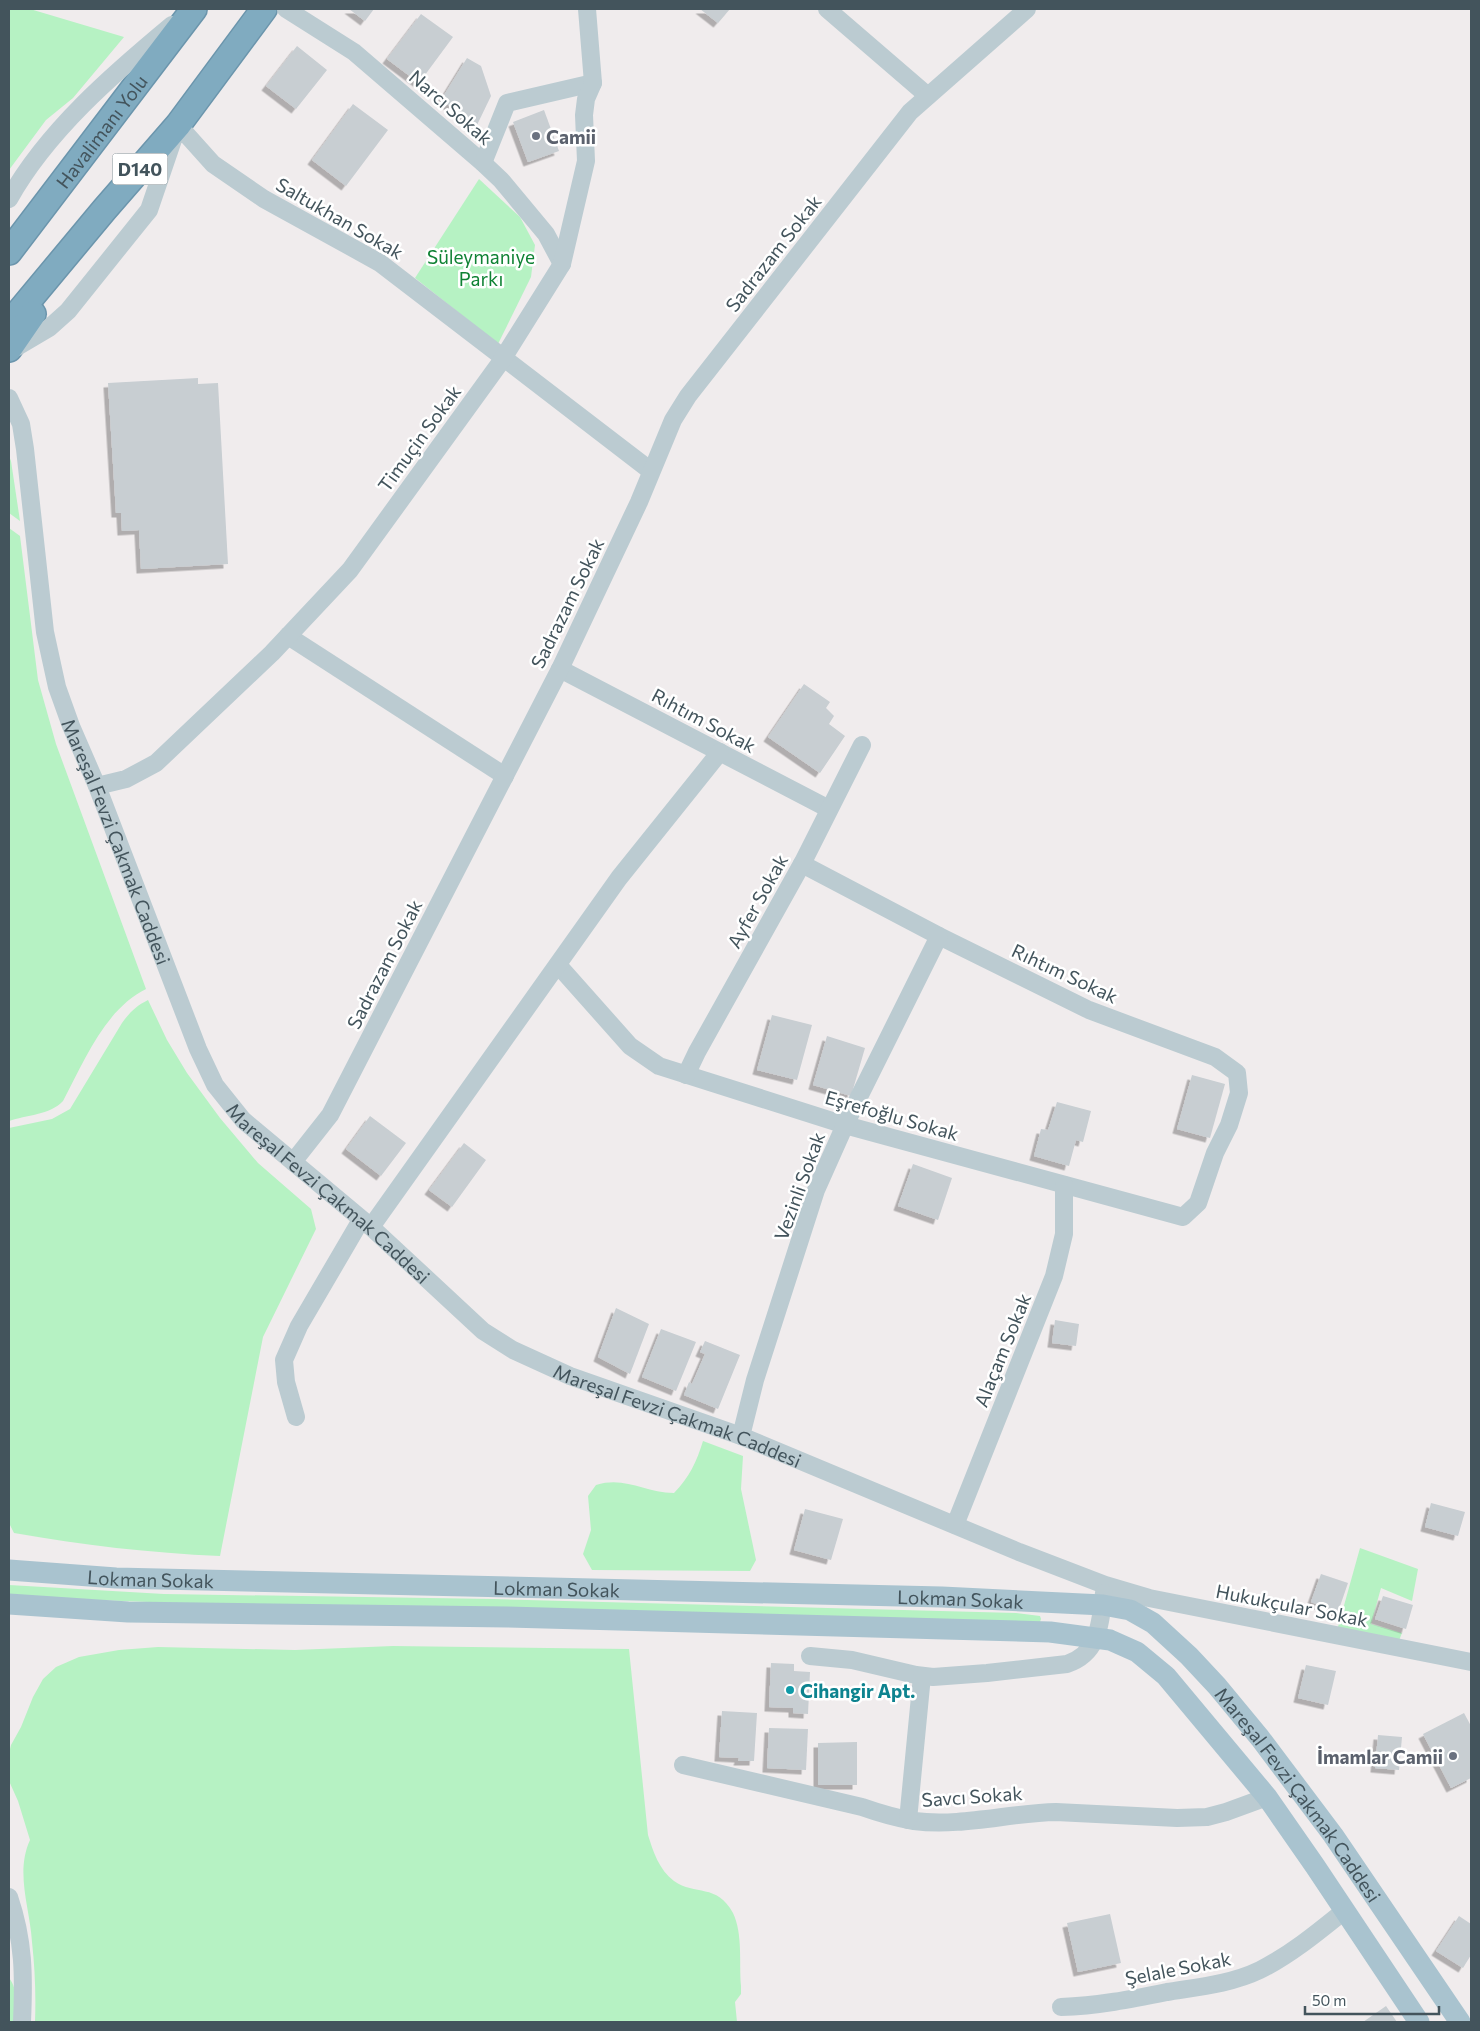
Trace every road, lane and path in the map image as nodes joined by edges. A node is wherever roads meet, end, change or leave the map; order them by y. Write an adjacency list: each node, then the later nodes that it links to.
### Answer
1 (193, 9): 11 (street); 13 (highway, Havalimanı Yolu / D140)
2 (264, 9): 9 (highway, D140)
3 (286, 9): 10 (street, Narcı Sokak)
4 (587, 9): 7 (street, Timuçin Sokak)
5 (827, 9): 8 (street)
6 (1027, 9): 8 (street, Sadrazam Sokak)
7 (592, 83): 10 (street); 14 (street, Timuçin Sokak)
8 (928, 96): 19 (street, Sadrazam Sokak)
9 (178, 125): 12 (highway, D140); 16 (street); 17 (street, Saltukhan Sokak)
10 (484, 163): 14 (street, Narcı Sokak)
11 (9, 199)
12 (104, 210): 15 (highway, D140); 16 (highway)
13 (9, 252)
14 (562, 264): 17 (street, Timuçin Sokak)
15 (9, 324)
16 (9, 350)
17 (504, 357): 19 (street, Saltukhan Sokak); 20 (street, Timuçin Sokak)
18 (9, 398): 25 (street, Mareşal Fevzi Çakmak Caddesi)
19 (651, 472): 21 (street, Sadrazam Sokak)
20 (288, 636): 24 (street); 25 (street, Timuçin Sokak)
21 (560, 669): 23 (street, Rıhtım Sokak); 24 (street, Sadrazam Sokak)
22 (862, 746): 26 (street, Ayfer Sokak)
23 (720, 752): 26 (street, Rıhtım Sokak); 29 (street)
24 (504, 776): 33 (street, Sadrazam Sokak)
25 (97, 786): 33 (street, Mareşal Fevzi Çakmak Caddesi)
26 (829, 809): 27 (street, Ayfer Sokak)
27 (802, 864): 28 (street, Rıhtım Sokak); 30 (street, Ayfer Sokak)
28 (939, 936): 31 (street, Vezinli Sokak); 32 (street, Rıhtım Sokak)
29 (558, 965): 30 (street, Eşrefoğlu Sokak); 35 (street)
30 (686, 1075): 31 (street, Eşrefoğlu Sokak)
31 (844, 1125): 34 (street, Eşrefoğlu Sokak); 37 (street, Vezinli Sokak)
32 (1215, 1153): 34 (street, Eşrefoğlu Sokak)
33 (293, 1162): 35 (street, Mareşal Fevzi Çakmak Caddesi)
34 (1064, 1185): 38 (street, Alaçam Sokak)
35 (366, 1223): 36 (street); 37 (street, Mareşal Fevzi Çakmak Caddesi)
36 (296, 1416)
37 (741, 1436): 38 (street, Mareşal Fevzi Çakmak Caddesi)
38 (955, 1525): 40 (street, Mareşal Fevzi Çakmak Caddesi)
39 (9, 1570): 40 (main road, Lokman Sokak)
40 (1104, 1595): 42 (street); 44 (street, Hukukçular Sokak); 56 (main road, Mareşal Fevzi Çakmak Caddesi)
41 (9, 1604): 42 (main road, Lokman Sokak)
42 (1097, 1637): 45 (street); 47 (main road, Mareşal Fevzi Çakmak Caddesi)
43 (810, 1656): 45 (street)
44 (1471, 1662)
45 (922, 1676): 48 (street)
46 (683, 1766): 48 (street, Savcı Sokak)
47 (1267, 1797): 48 (street, Savcı Sokak); 50 (main road, Mareşal Fevzi Çakmak Caddesi)
48 (908, 1820)
49 (9, 1897): 52 (street)
50 (1344, 1911): 53 (street, Şelale Sokak); 55 (main road, Mareşal Fevzi Çakmak Caddesi)
51 (9, 1965): 52 (street)
52 (23, 1986): 54 (street)
53 (1061, 2007)
54 (22, 2022)
55 (1419, 2022)
56 (1460, 2022)

